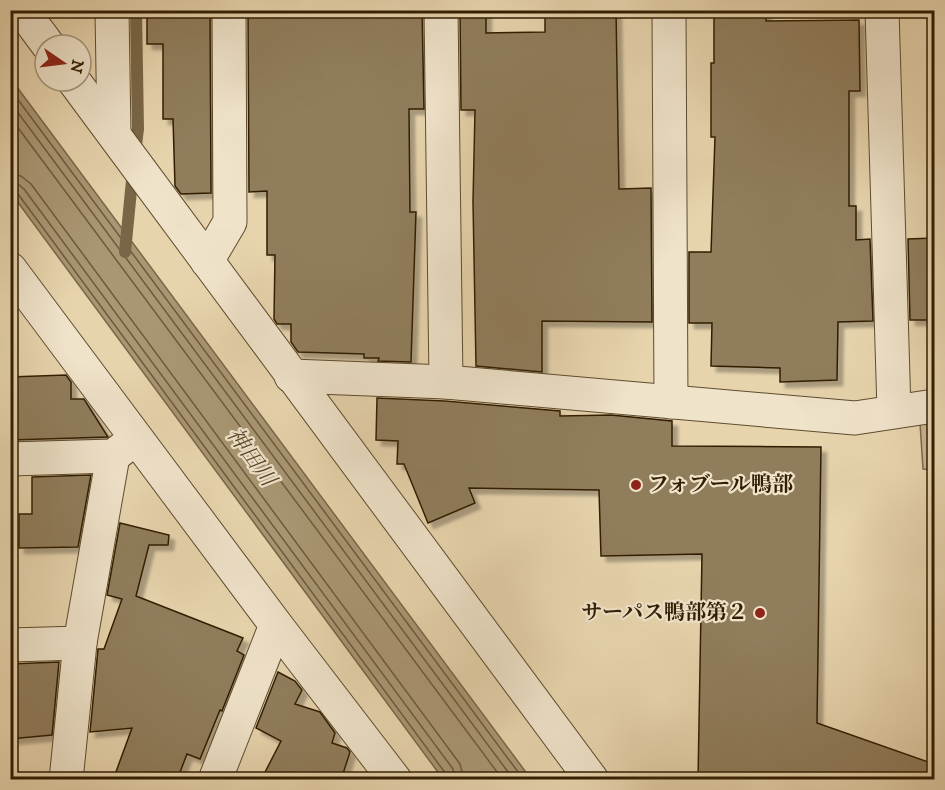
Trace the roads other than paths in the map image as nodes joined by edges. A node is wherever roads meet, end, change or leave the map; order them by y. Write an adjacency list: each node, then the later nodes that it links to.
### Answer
1 (22, 10): 7 (street)
2 (112, 10): 9 (street)
3 (229, 10): 10 (street)
4 (441, 10): 13 (street)
5 (669, 10): 14 (street)
6 (882, 10): 16 (street)
7 (39, 33)
8 (84, 93): 9 (street)
9 (114, 134): 10 (street)
10 (207, 261): 12 (street)
11 (10, 269): 17 (street)
12 (291, 376): 13 (street); 25 (street)
13 (446, 382): 14 (street)
14 (671, 402): 16 (street)
15 (934, 406): 16 (street)
16 (894, 411)
17 (125, 447): 18 (street); 19 (street); 20 (street)
18 (10, 459)
19 (276, 625): 23 (street); 24 (street)
20 (80, 643): 21 (street); 22 (street)
21 (10, 645)
22 (66, 780)
23 (215, 780)
24 (395, 780)
25 (592, 780)

